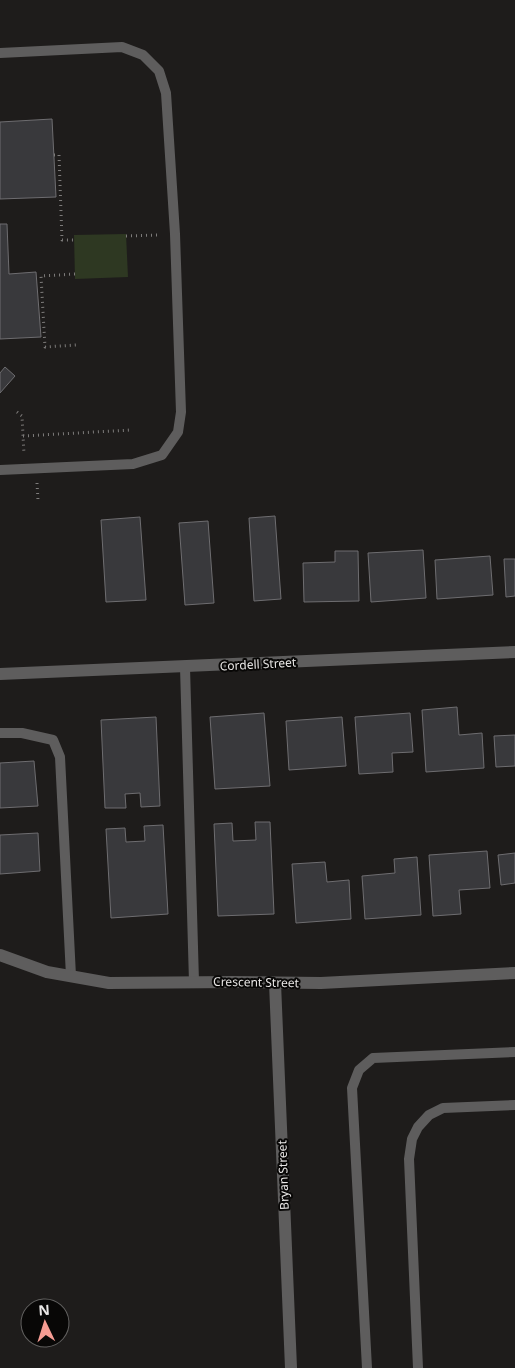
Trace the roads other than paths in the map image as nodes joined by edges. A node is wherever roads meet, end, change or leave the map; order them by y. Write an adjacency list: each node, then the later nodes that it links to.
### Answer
1 (0, 53): 2 (lane)
2 (0, 470)
3 (515, 652): 4 (street, Cordell Street)
4 (185, 667): 5 (street, Cordell Street); 10 (lane)
5 (0, 674)
6 (0, 733): 9 (lane)
7 (0, 955): 9 (street, Crescent Street)
8 (515, 973): 11 (street, Crescent Street)
9 (71, 976): 10 (street, Crescent Street)
10 (194, 982): 11 (street, Crescent Street)
11 (276, 982): 14 (street, Bryan Street)
12 (515, 1052): 15 (lane)
13 (515, 1105): 16 (lane)
14 (291, 1368)
15 (367, 1368)
16 (418, 1368)

